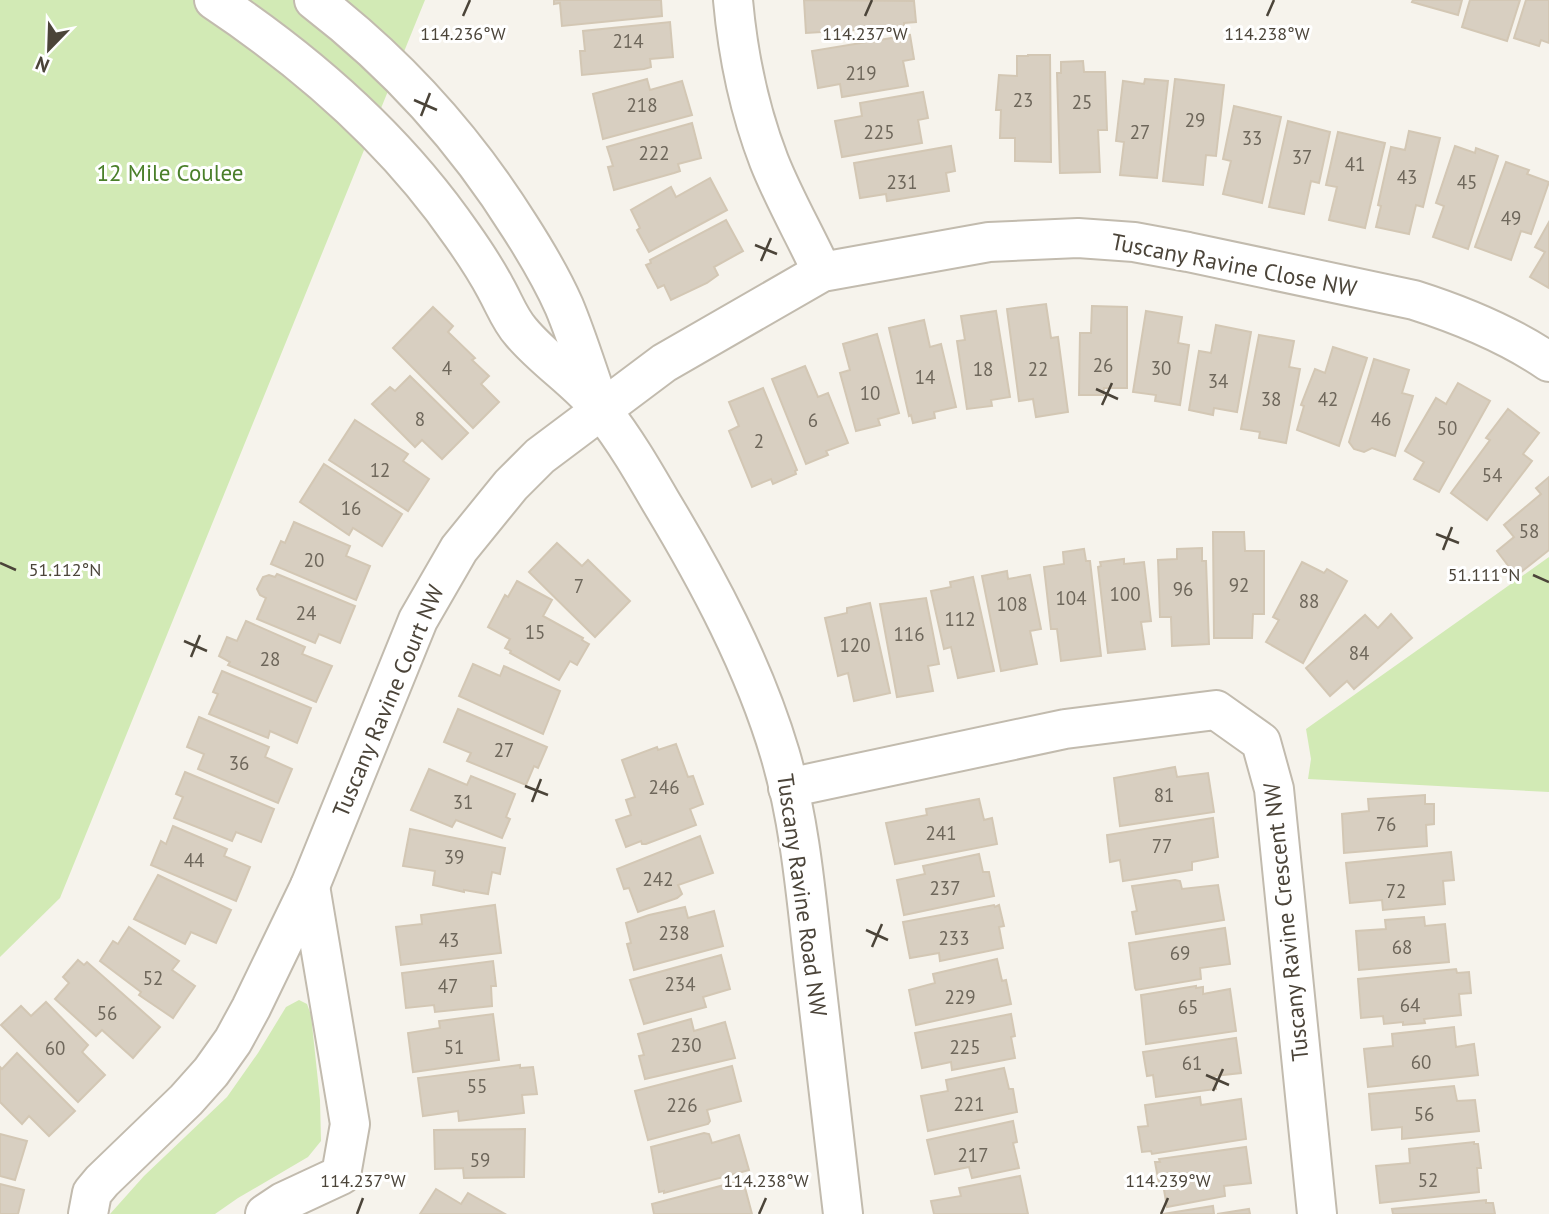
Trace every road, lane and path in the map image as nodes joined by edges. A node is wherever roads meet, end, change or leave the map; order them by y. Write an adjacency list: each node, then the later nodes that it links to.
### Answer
1 (214, 0): 6 (street, Tuscany Ravine Road NW)
2 (314, 0): 6 (street, Tuscany Ravine Road NW)
3 (733, 0): 4 (street)
4 (822, 272): 5 (street, Tuscany Ravine Close NW); 6 (street, Tuscany Ravine Close NW)
5 (1549, 362)
6 (602, 410): 7 (street, Tuscany Ravine Road NW); 8 (street, Tuscany Ravine Court NW)
7 (788, 788): 11 (street, Tuscany Ravine Road NW); 12 (street, Tuscany Ravine Crescent NW)
8 (310, 886): 9 (street, Tuscany Ravine Court NW); 10 (street)
9 (88, 1214)
10 (265, 1214)
11 (843, 1214)
12 (1317, 1214)

